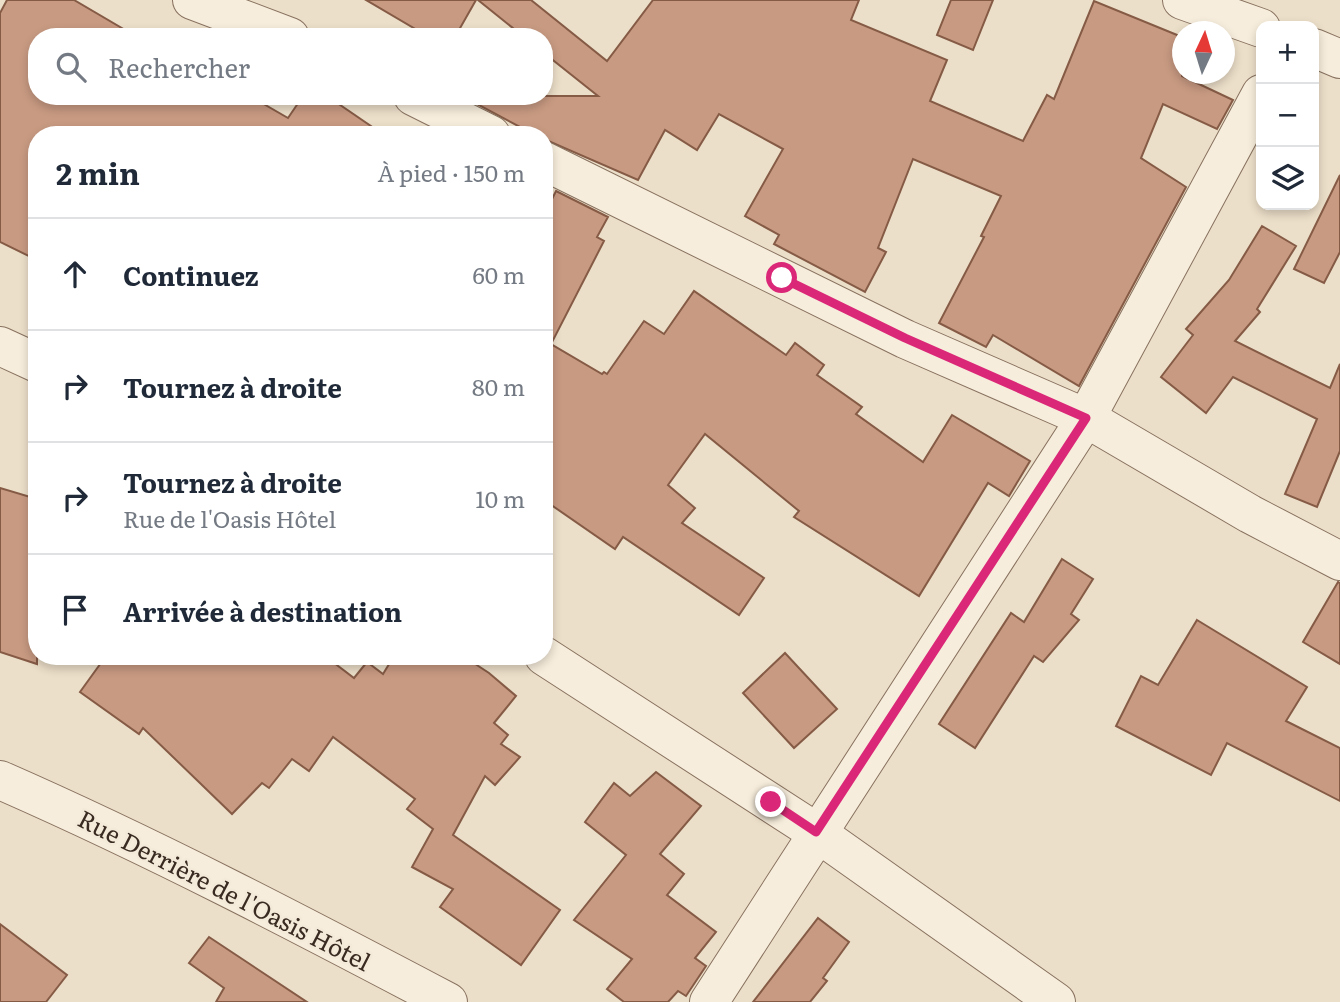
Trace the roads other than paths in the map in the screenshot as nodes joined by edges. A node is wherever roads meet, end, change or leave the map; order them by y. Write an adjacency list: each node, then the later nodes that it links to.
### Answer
1 (192, 0): 4 (street)
2 (1182, 0): 3 (street)
3 (1256, 26)
4 (266, 28)
5 (1319, 50): 6 (street)
6 (1340, 59)
7 (1256, 103): 13 (street)
8 (431, 105): 9 (street)
9 (473, 126)
10 (553, 165): 13 (street)
11 (0, 346): 12 (street)
12 (28, 359)
13 (1086, 418): 14 (street); 17 (street)
14 (1340, 561)
15 (553, 662): 17 (street)
16 (0, 780): 18 (street, Rue Derrière de l'Oasis Hôtel)
17 (816, 832): 19 (street); 20 (street)
18 (448, 1002)
19 (709, 1002)
20 (1056, 1002)

